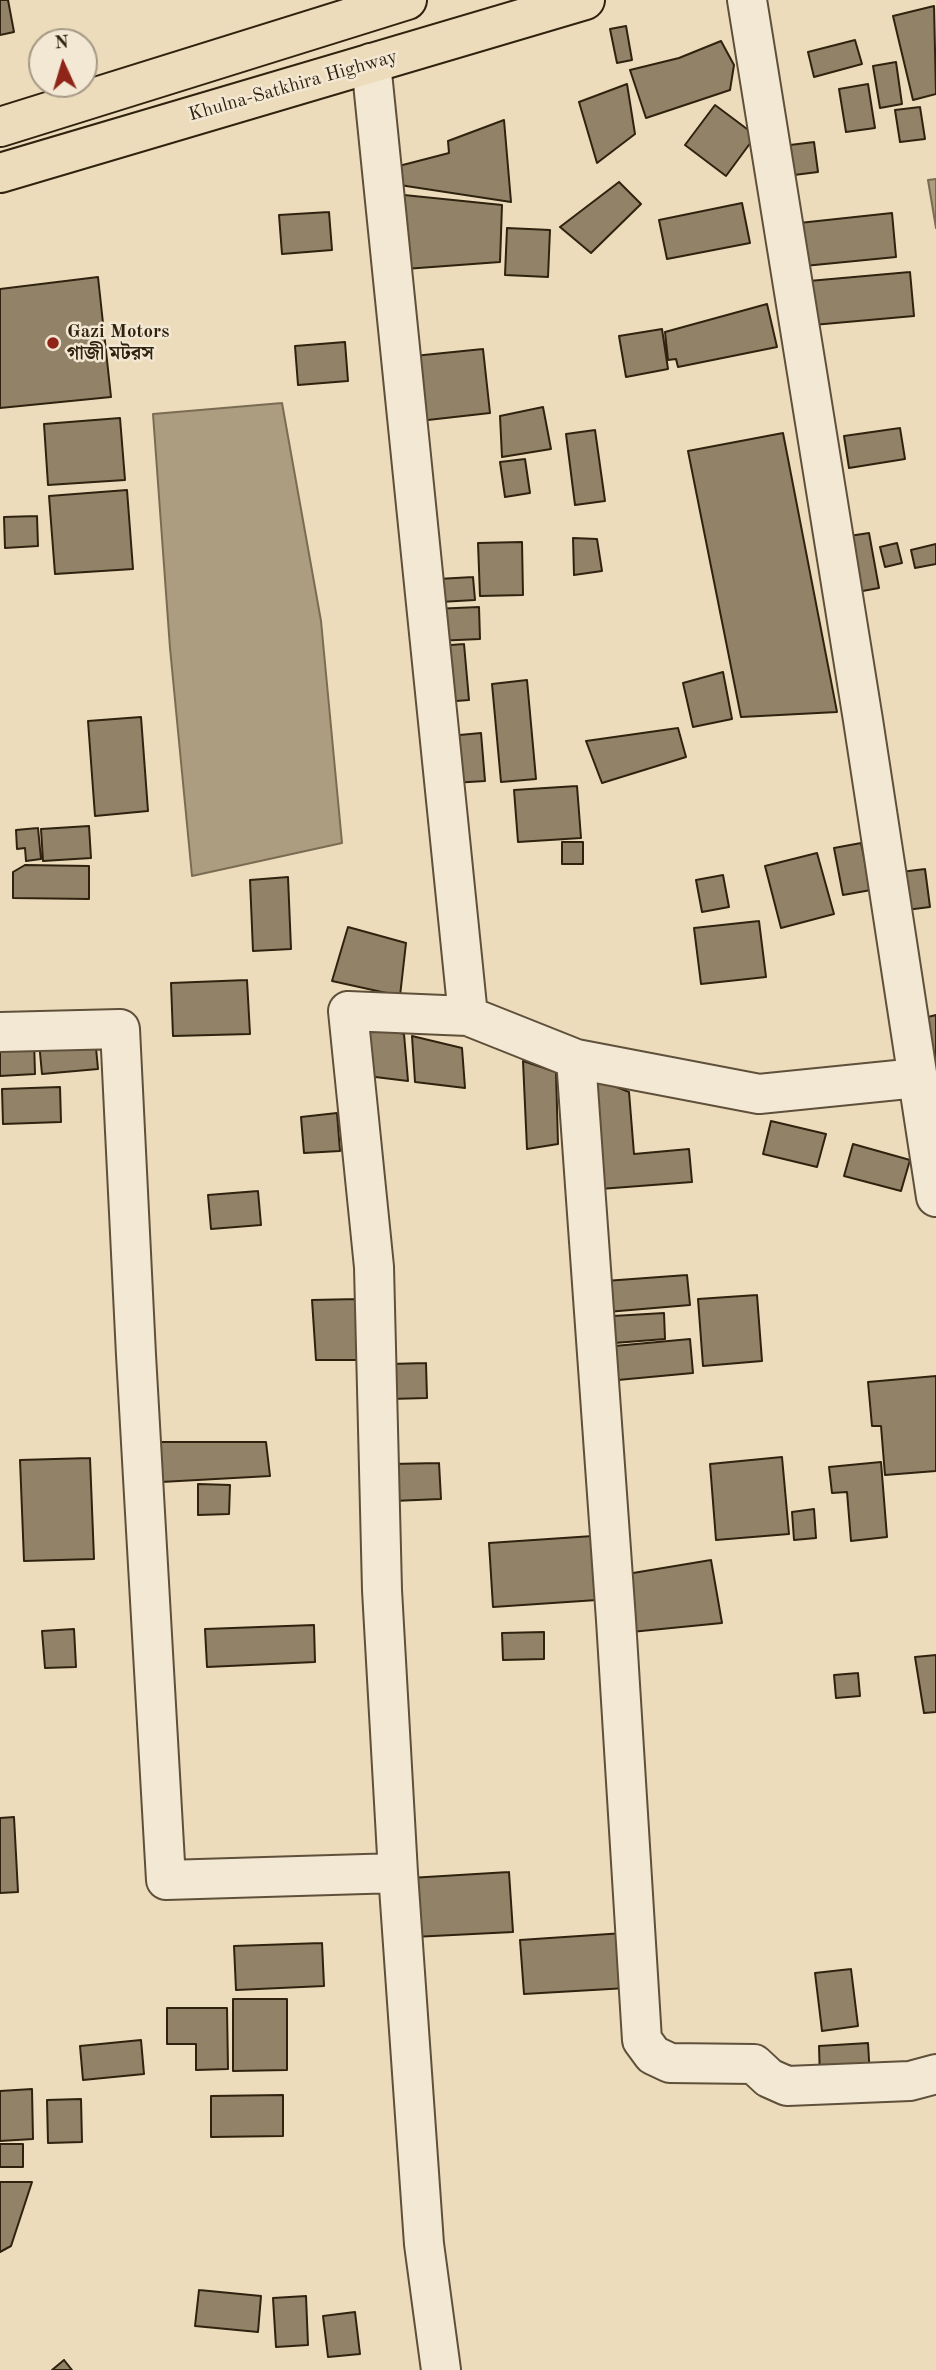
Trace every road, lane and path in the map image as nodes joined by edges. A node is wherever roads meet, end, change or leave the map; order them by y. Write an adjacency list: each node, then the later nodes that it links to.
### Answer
1 (407, 0): 5 (highway)
2 (585, 0): 4 (highway, Khulna-Satkhira Highway)
3 (747, 0): 10 (street)
4 (371, 63): 6 (highway, Khulna-Satkhira Highway); 7 (street)
5 (0, 127)
6 (0, 173)
7 (468, 1016): 9 (street); 12 (street)
8 (0, 1032): 12 (street)
9 (576, 1059): 10 (street); 13 (street)
10 (917, 1078): 11 (street)
11 (936, 1197)
12 (398, 1873): 14 (street)
13 (936, 2074)
14 (441, 2370)

